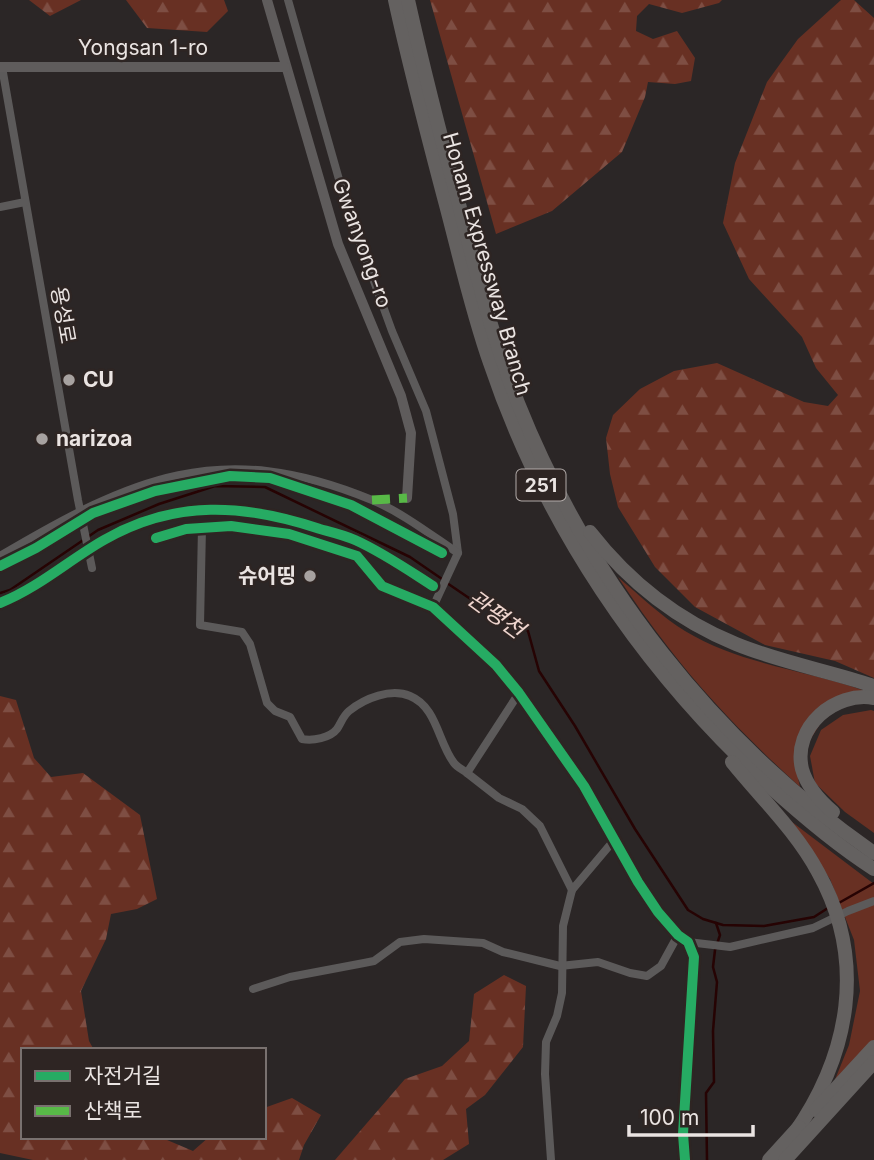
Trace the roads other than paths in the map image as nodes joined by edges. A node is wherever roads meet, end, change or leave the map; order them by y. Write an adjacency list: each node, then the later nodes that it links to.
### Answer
1 (267, 0): 6 (main road, Gwanyong-ro)
2 (288, 0): 13 (street)
3 (395, 0): 17 (highway, Honam Expressway Branch / 251)
4 (408, 0): 9 (highway, Honam Expressway Branch / 251)
5 (1, 67): 6 (main road, Yongsan 1-ro); 7 (street, 용성로)
6 (285, 67): 10 (main road, Gwanyong-ro)
7 (26, 202): 8 (street); 15 (street, 용성로)
8 (0, 207)
9 (547, 470): 18 (highway); 24 (highway, Honam Expressway Branch / 251)
10 (407, 498)
11 (202, 527): 12 (street); 16 (street); 21 (street)
12 (156, 538)
13 (458, 553): 14 (street); 16 (street)
14 (0, 556)
15 (92, 568)
16 (433, 607): 19 (street)
17 (668, 682): 24 (highway, Honam Expressway Branch / 251); 35 (highway)
18 (874, 686)
19 (519, 693): 21 (street); 22 (street)
20 (874, 698): 23 (highway)
21 (467, 773): 25 (street)
22 (615, 839): 25 (street); 27 (street)
23 (874, 842)
24 (872, 862)
25 (572, 890): 29 (street)
26 (874, 901): 28 (street)
27 (678, 935): 28 (street); 29 (street)
28 (692, 942): 37 (street)
29 (561, 966): 30 (street); 36 (street)
30 (253, 989)
31 (874, 1047): 35 (highway)
32 (874, 1062): 34 (highway)
33 (874, 1075): 34 (highway)
34 (827, 1114): 39 (highway)
35 (794, 1134): 38 (highway)
36 (551, 1160)
37 (685, 1160)
38 (769, 1160)
39 (785, 1160)

